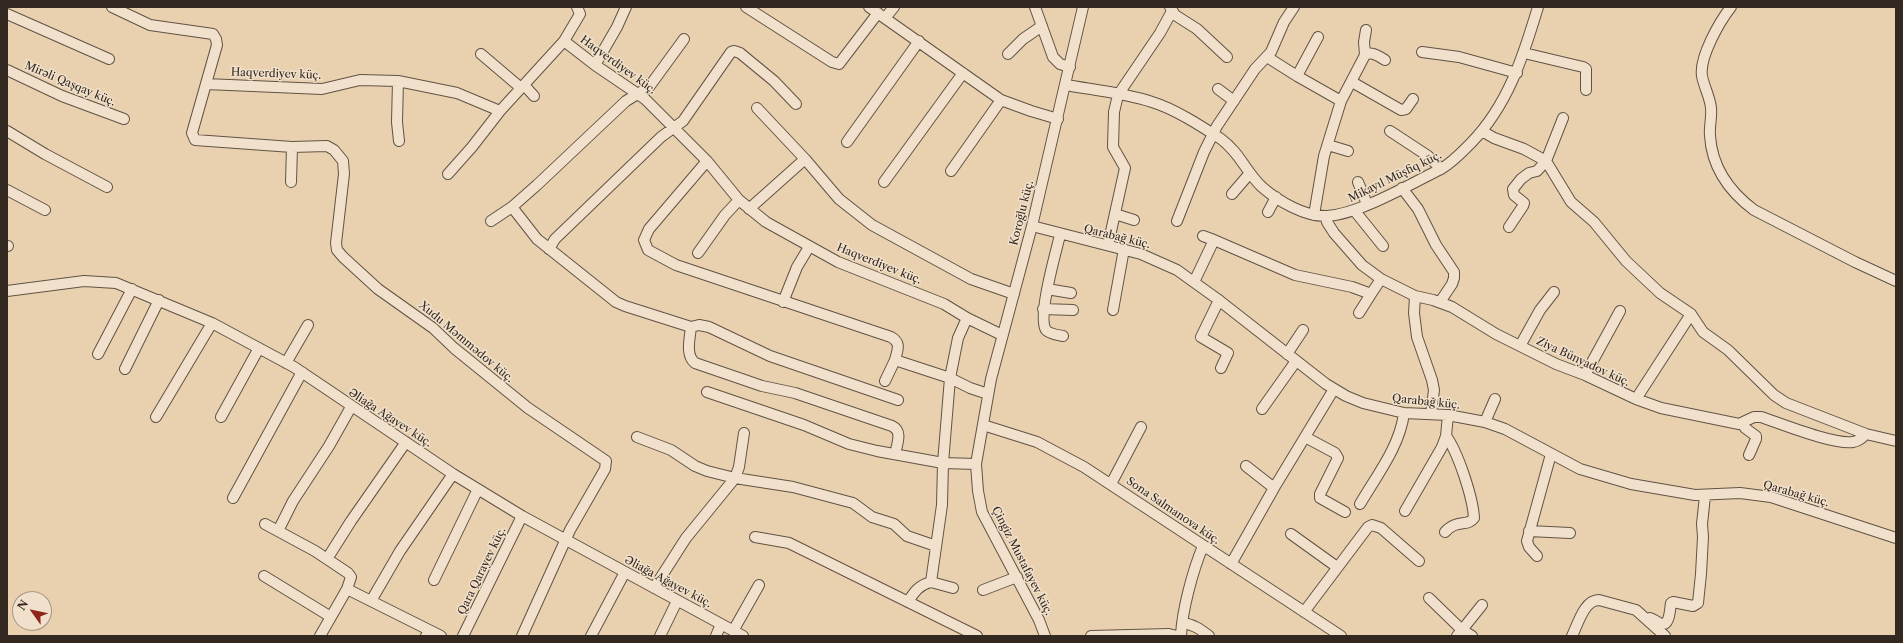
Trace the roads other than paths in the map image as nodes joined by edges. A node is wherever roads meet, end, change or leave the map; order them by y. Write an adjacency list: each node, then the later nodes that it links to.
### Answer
1 (112, 7): 37 (street, Xudu Məmmədov küç.)
2 (577, 7): 18 (street)
3 (626, 7): 29 (street)
4 (746, 7): 12 (street)
5 (894, 7): 12 (street)
6 (1035, 7): 14 (street)
7 (1083, 7): 30 (street, Koroğlu küç.)
8 (1294, 7): 25 (street)
9 (1538, 7): 21 (street, Mikayıl Müşfiq küç.)
10 (1732, 7): 105 (street)
11 (1171, 9): 26 (street); 43 (street)
12 (877, 13): 19 (street)
13 (7, 14): 27 (street)
14 (1042, 26): 23 (street); 30 (street)
15 (1366, 30): 24 (street)
16 (1318, 37): 34 (street)
17 (684, 39): 42 (street)
18 (564, 41): 29 (street, Haqverdiyev küç.); 39 (street, Haqverdiyev küç.)
19 (919, 41): 32 (street); 61 (street)
20 (1422, 52): 33 (street)
21 (1524, 53): 33 (street, Mikayıl Müşfiq küç.); 41 (street)
22 (481, 54): 39 (street)
23 (1008, 54)
24 (1364, 55): 28 (street); 36 (street)
25 (1267, 56): 34 (street); 47 (street)
26 (1227, 57)
27 (109, 59)
28 (1385, 60)
29 (595, 65): 42 (street, Haqverdiyev küç.)
30 (1070, 67): 38 (street, Koroğlu küç.)
31 (7, 70): 53 (street, Mirəli Qaşqay küç.)
32 (963, 73): 46 (street); 73 (street)
33 (1517, 73): 58 (street, Mikayıl Müşfiq küç.)
34 (1297, 76): 48 (street)
35 (398, 81): 37 (street, Haqverdiyev küç.); 51 (street, Haqverdiyev küç.); 60 (street)
36 (1352, 82): 45 (street); 48 (street)
37 (206, 84): 63 (street, Xudu Məmmədov küç.)
38 (1066, 85): 43 (street, Mikayıl Müşfiq küç.); 54 (street, Koroğlu küç.)
39 (522, 87): 44 (street); 51 (street, Haqverdiyev küç.)
40 (1218, 89): 47 (street)
41 (1586, 90)
42 (638, 93): 55 (street, Haqverdiyev küç.); 82 (street)
43 (1118, 94): 59 (street, Mikayıl Müşfiq küç.); 87 (street)
44 (534, 96)
45 (1413, 99)
46 (1001, 100): 54 (street); 69 (street)
47 (1234, 101): 59 (street)
48 (1341, 101): 62 (street)
49 (796, 104): 55 (street)
50 (757, 108): 65 (street)
51 (500, 111): 71 (street)
52 (1563, 118): 67 (street)
53 (124, 119)
54 (1058, 119): 93 (street, Koroğlu küç.)
55 (674, 129): 66 (street, Haqverdiyev küç.); 101 (street)
56 (7, 131): 75 (street)
57 (1390, 131): 68 (street)
58 (1482, 131): 67 (street); 68 (street, Mikayıl Müşfiq küç.)
59 (1212, 134): 70 (street, Mikayıl Müşfiq küç.); 92 (street)
60 (400, 142)
61 (847, 142)
62 (1328, 145): 64 (street); 88 (street)
63 (292, 147): 72 (street); 194 (street, Xudu Məmmədov küç.)
64 (1348, 151)
65 (805, 159): 83 (street); 112 (street)
66 (707, 161): 80 (street, Haqverdiyev küç.); 117 (street)
67 (1546, 161): 94 (street); 124 (street)
68 (1441, 169): 76 (street, Mikayıl Müşfiq küç.)
69 (951, 172)
70 (1250, 173): 78 (street); 79 (street, Mikayıl Müşfiq küç.)
71 (448, 174)
72 (291, 182)
73 (884, 182)
74 (1358, 182): 81 (street)
75 (107, 187)
76 (1402, 188): 81 (street, Mikayıl Müşfiq küç.); 118 (street)
77 (7, 190): 84 (street)
78 (1232, 194)
79 (1276, 197): 86 (street); 88 (street, Mikayıl Müşfiq küç.)
80 (739, 200): 83 (street, Haqverdiyev küç.); 103 (street)
81 (1367, 204): 85 (street, Mikayıl Müşfiq küç.)
82 (512, 207): 91 (street); 101 (street)
83 (749, 209): 100 (street, Haqverdiyev küç.)
84 (45, 210)
85 (1354, 210): 89 (street, Mikayıl Müşfiq küç.); 99 (street)
86 (1268, 212)
87 (1115, 214): 90 (street); 98 (street)
88 (1314, 215): 89 (street, Mikayıl Müşfiq küç.)
89 (1326, 216): 104 (street, Ziya Bünyadov küç.)
90 (1134, 220)
91 (491, 221)
92 (1177, 221)
93 (1032, 226): 95 (street, Qarabağ küç.); 112 (street, Koroğlu küç.)
94 (1509, 227)
95 (1060, 235): 98 (street, Qarabağ küç.); 108 (street)
96 (1203, 236): 97 (street)
97 (1214, 240): 106 (street); 113 (street)
98 (1108, 245): 102 (street, Qarabağ küç.)
99 (1383, 246)
100 (809, 247): 117 (street); 125 (street, Haqverdiyev küç.)
101 (549, 249): 128 (street)
102 (1124, 249): 106 (street, Qarabağ küç.); 121 (street)
103 (698, 253)
104 (1381, 279): 113 (street); 114 (street, Ziya Bünyadov küç.)
105 (1896, 281)
106 (1194, 282): 116 (street, Qarabağ küç.)
107 (132, 288): 109 (street, Əliağa Ağayev küç.); 115 (street, Əliağa Ağayev küç.); 134 (street)
108 (1047, 289): 111 (street); 119 (street)
109 (7, 291)
110 (1554, 292): 132 (street)
111 (1071, 293)
112 (1014, 294): 130 (street, Koroğlu küç.)
113 (1371, 294): 123 (street)
114 (1415, 296): 118 (street, Ziya Bünyadov küç.); 154 (street)
115 (159, 300): 126 (street, Əliağa Ağayev küç.); 140 (street)
116 (1219, 300): 135 (street, Qarabağ küç.); 139 (street)
117 (783, 302): 136 (street)
118 (1440, 302): 132 (street, Ziya Bünyadov küç.)
119 (1044, 309): 120 (street); 131 (street)
120 (1073, 310)
121 (1114, 310)
122 (1620, 311): 142 (street)
123 (1359, 313)
124 (1691, 314): 150 (street); 163 (street)
125 (967, 318): 130 (street, Haqverdiyev küç.); 143 (street)
126 (212, 323): 133 (street, Əliağa Ağayev küç.); 157 (street)
127 (308, 325): 138 (street)
128 (691, 327): 149 (street); 169 (street)
129 (1303, 330): 135 (street)
130 (1002, 334): 147 (street, Koroğlu küç.)
131 (1063, 336)
132 (1520, 346): 142 (street, Ziya Bünyadov küç.)
133 (259, 348): 138 (street, Əliağa Ağayev küç.); 156 (street)
134 (98, 354)
135 (1287, 354): 137 (street, Qarabağ küç.)
136 (895, 360): 143 (street); 144 (street)
137 (1296, 361): 145 (street, Qarabağ küç.); 152 (street)
138 (286, 363): 141 (street, Əliağa Ağayev küç.)
139 (1221, 368)
140 (125, 369)
141 (302, 372): 151 (street, Əliağa Ağayev küç.); 181 (street)
142 (1585, 375): 150 (street, Ziya Bünyadov küç.)
143 (950, 378): 147 (street); 172 (street)
144 (885, 381)
145 (1334, 389): 153 (street, Qarabağ küç.); 166 (street)
146 (706, 392): 169 (street)
147 (988, 394): 160 (street, Koroğlu küç.)
148 (1495, 399): 158 (street)
149 (898, 400)
150 (1636, 400): 159 (street, Ziya Bünyadov küç.)
151 (351, 407): 168 (street, Əliağa Ağayev küç.); 187 (street)
152 (1262, 408)
153 (1404, 413): 154 (street, Qarabağ küç.); 182 (street)
154 (1431, 414): 155 (street, Qarabağ küç.)
155 (1448, 414): 158 (street, Qarabağ küç.); 164 (street)
156 (221, 417)
157 (156, 418)
158 (1485, 422): 170 (street, Qarabağ küç.)
159 (1743, 423): 163 (street, Ziya Bünyadov küç.); 171 (street)
160 (982, 425): 173 (street, Çingiz Mustafayev küç.); 177 (street, Sona Salmanova küç.)
161 (1141, 427): 177 (street)
162 (744, 433): 176 (street)
163 (1866, 434): 167 (street)
164 (1446, 436): 183 (street); 189 (street)
165 (637, 437): 176 (street)
166 (1305, 437): 178 (street); 184 (street)
167 (1896, 441)
168 (406, 442): 175 (street, Əliağa Ağayev küç.); 198 (street)
169 (895, 454): 172 (street)
170 (1551, 454): 180 (street, Qarabağ küç.); 188 (street)
171 (1749, 455)
172 (943, 463): 173 (street); 195 (street)
173 (976, 464): 204 (street, Çingiz Mustafayev küç.)
174 (1246, 466): 178 (street)
175 (453, 474): 179 (street, Əliağa Ağayev küç.); 213 (street)
176 (735, 478): 195 (street); 208 (street)
177 (1110, 484): 196 (street, Sona Salmanova küç.)
178 (1274, 488): 200 (street)
179 (478, 489): 185 (street, Əliağa Ağayev küç.); 205 (street)
180 (1705, 496): 193 (street, Qarabağ küç.); 219 (street)
181 (233, 498)
182 (1360, 504)
183 (1405, 511)
184 (1345, 512)
185 (522, 516): 194 (street, Əliağa Ağayev küç.); 227 (street, Qara Qarayev küç.)
186 (264, 524): 187 (street)
187 (278, 531): 198 (street)
188 (1529, 531): 190 (street); 197 (street)
189 (1445, 532)
190 (1570, 533)
191 (1291, 534): 201 (street)
192 (755, 537): 215 (street)
193 (1896, 538)
194 (565, 539): 202 (street, Əliağa Ağayev küç.); 228 (street, Xudu Məmmədov küç.)
195 (936, 546): 206 (street)
196 (1203, 546): 200 (street, Sona Salmanova küç.); 220 (street)
197 (1536, 556)
198 (327, 559): 210 (street)
199 (1419, 561): 201 (street)
200 (1231, 564): 217 (street, Sona Salmanova küç.)
201 (1337, 567): 217 (street)
202 (625, 572): 208 (street, Əliağa Ağayev küç.); 229 (street)
203 (264, 576): 218 (street)
204 (1017, 577): 211 (street); 234 (street, Çingiz Mustafayev küç.)
205 (434, 580)
206 (931, 582): 209 (street); 215 (street)
207 (759, 585): 222 (street)
208 (654, 588): 214 (street, Əliağa Ağayev küç.)
209 (953, 588)
210 (347, 589): 213 (street); 218 (street)
211 (983, 590)
212 (1429, 598): 224 (street)
213 (371, 600): 223 (street)
214 (677, 601): 221 (street, Əliağa Ağayev küç.); 230 (street)
215 (908, 602): 233 (street)
216 (1482, 605): 224 (street)
217 (1304, 612): 239 (street, Sona Salmanova küç.)
218 (331, 617): 225 (street)
219 (1647, 620): 241 (street); 242 (street)
220 (1182, 623): 237 (street); 238 (street)
221 (721, 624): 222 (street, Əliağa Ağayev küç.); 231 (street)
222 (733, 631): 232 (street, Əliağa Ağayev küç.)
223 (427, 633): 226 (street)
224 (1460, 633): 240 (street)
225 (320, 636)
226 (441, 636)
227 (463, 636)
228 (522, 636)
229 (591, 636)
230 (660, 636)
231 (716, 636)
232 (743, 636)
233 (977, 636)
234 (1045, 636)
235 (1091, 636): 236 (street)
236 (1177, 636)
237 (1181, 636)
238 (1209, 636)
239 (1341, 636)
240 (1472, 636)
241 (1572, 636)
242 (1665, 636)

